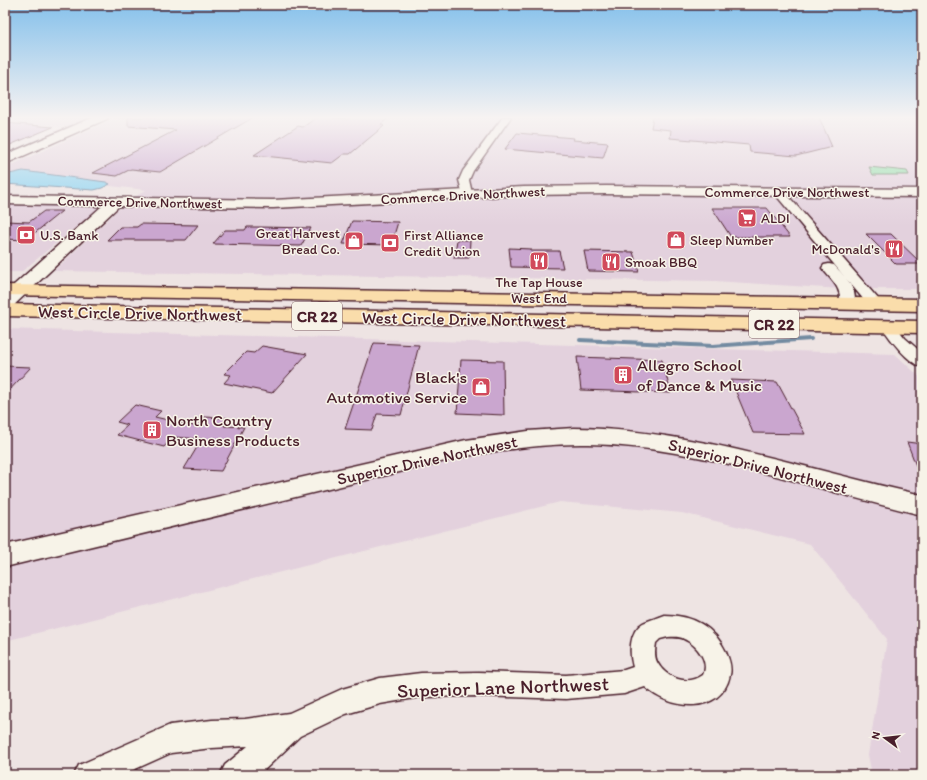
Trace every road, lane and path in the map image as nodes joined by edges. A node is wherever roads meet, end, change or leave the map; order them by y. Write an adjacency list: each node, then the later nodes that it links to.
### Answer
1 (20, 153): 3 (street)
2 (481, 153): 6 (street)
3 (5, 160)
4 (774, 192): 5 (street, Commerce Drive Northwest); 6 (street, Commerce Drive Northwest); 11 (street); 12 (street)
5 (922, 193)
6 (466, 194): 8 (street, Commerce Drive Northwest)
7 (5, 200): 8 (street, Commerce Drive Northwest)
8 (116, 201): 9 (street)
9 (12, 290): 10 (street); 11 (main road, West Circle Drive Northwest / CR 22)
10 (5, 303)
11 (847, 303): 12 (main road, West Circle Drive Northwest / CR 22)
12 (875, 304): 13 (main road, West Circle Drive Northwest / CR 22); 15 (main road)
13 (922, 305)
14 (5, 310): 15 (main road, West Circle Drive Northwest / CR 22)
15 (836, 325): 16 (main road, West Circle Drive Northwest / CR 22)
16 (889, 327): 17 (main road, West Circle Drive Northwest / CR 22); 18 (street)
17 (922, 327)
18 (922, 362)
19 (922, 505): 20 (street, Superior Drive Northwest)
20 (5, 556)
21 (649, 673): 22 (street, Superior Lane Northwest)
22 (290, 726): 23 (street, Superior Lane Northwest); 24 (street, Superior Lane Northwest)
23 (90, 775)
24 (236, 775)

